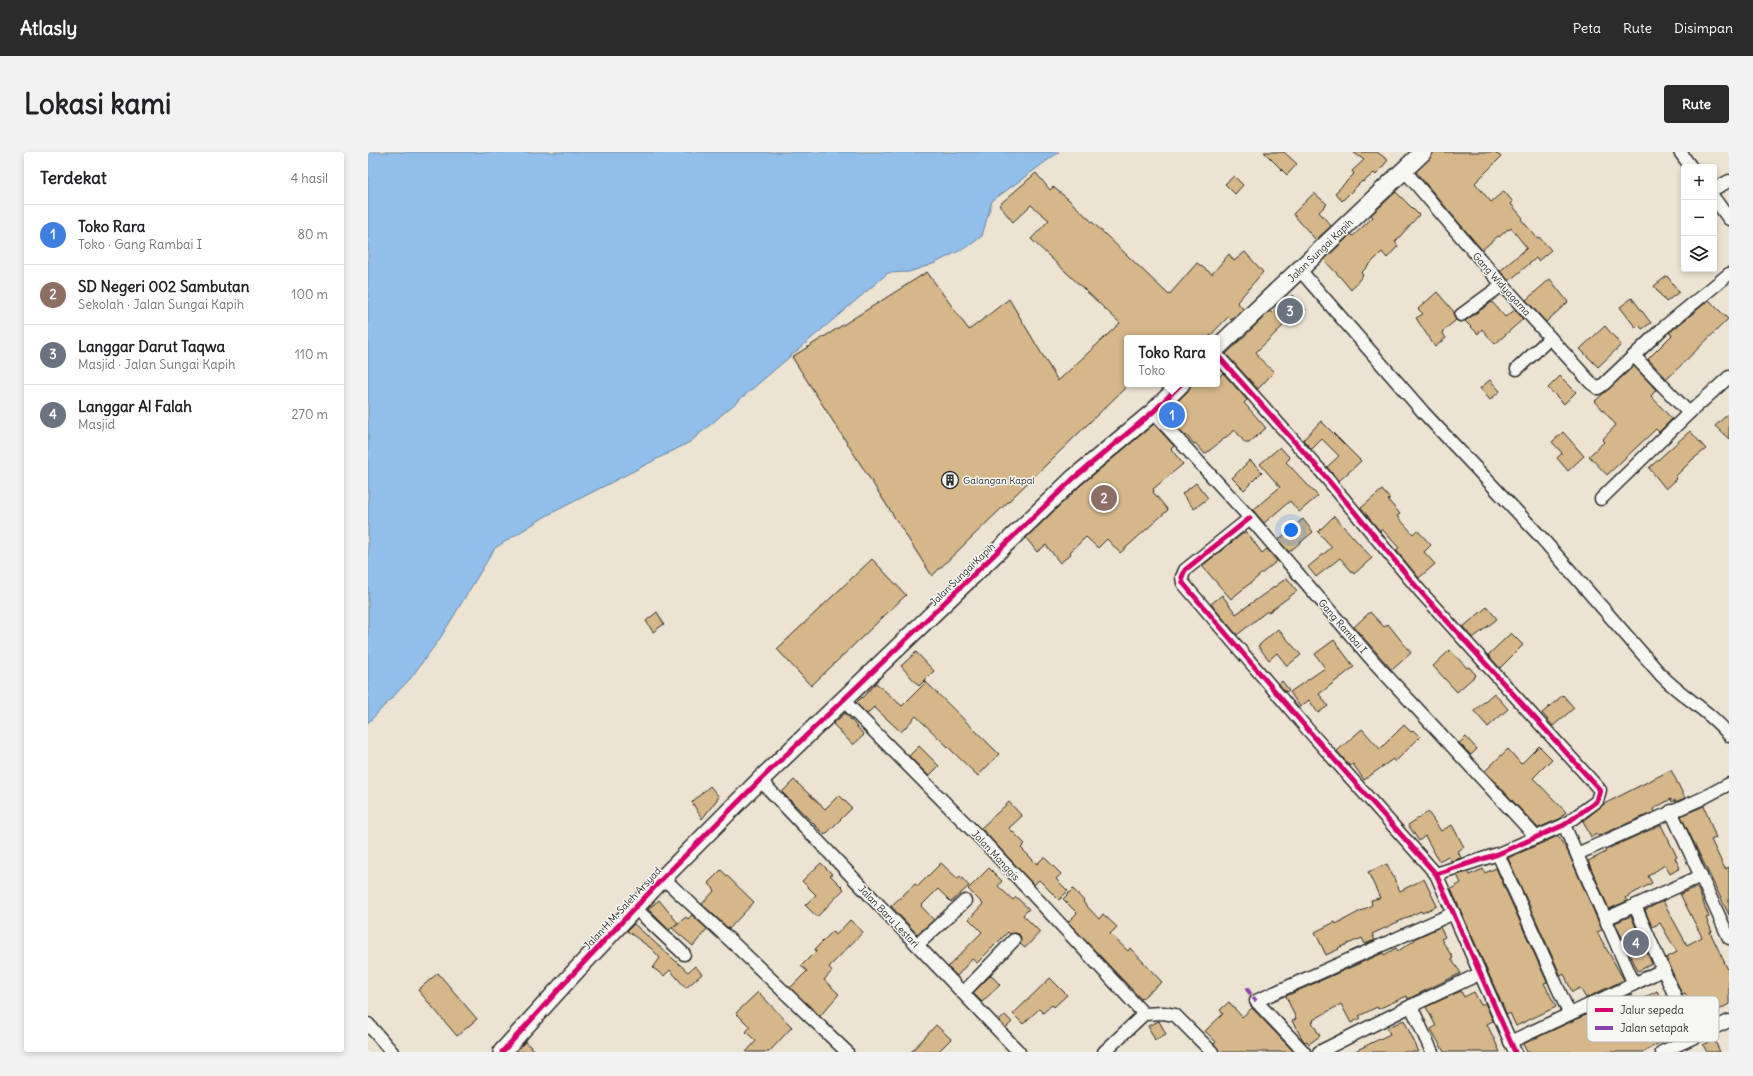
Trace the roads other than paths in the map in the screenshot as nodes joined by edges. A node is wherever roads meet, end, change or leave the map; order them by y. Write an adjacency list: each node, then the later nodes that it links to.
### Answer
1 (1423, 152): 4 (street, Jalan Sungai Kapih)
2 (1680, 152): 3 (street)
3 (1689, 164)
4 (1404, 170): 9 (street, Jalan Sungai Kapih); 11 (street, Gang Widyagama)
5 (1729, 181): 6 (street)
6 (1717, 187)
7 (1715, 200): 8 (street)
8 (1729, 219)
9 (1299, 270): 14 (street, Jalan Sungai Kapih); 25 (street)
10 (1729, 274): 15 (street)
11 (1502, 285): 12 (street); 13 (street, Gang Widyagama)
12 (1461, 315)
13 (1550, 338): 15 (street, Gang Widyagama); 17 (street)
14 (1220, 345)
15 (1634, 356): 21 (street)
16 (1220, 358): 29 (street)
17 (1517, 369)
18 (1729, 377): 21 (street)
19 (1178, 387): 20 (street, Jalan Sungai Kapih)
20 (1153, 412): 23 (street, Gang Rambai I); 24 (street, Jalan Sungai Kapih)
21 (1689, 413): 22 (street)
22 (1601, 499)
23 (1250, 518): 30 (street, Gang Rambai I); 33 (street)
24 (843, 700): 26 (street, Jalan Sungai Kapih); 54 (street, Jalan Manggis)
25 (1729, 735)
26 (760, 780): 35 (street, Jalan H.M. Saleh Arsyad); 43 (street, Jalan Baru Lestari)
27 (1729, 784): 28 (street)
28 (1671, 811): 32 (street); 34 (street)
29 (1564, 825): 30 (street); 32 (street)
30 (1536, 837): 31 (street)
31 (1498, 854): 33 (street); 53 (street)
32 (1577, 854): 40 (street)
33 (1436, 874): 39 (street)
34 (1701, 876): 37 (street); 41 (street)
35 (663, 878): 38 (street, Jalan H.M. Saleh Arsyad); 62 (street)
36 (965, 901): 43 (street)
37 (1635, 906): 40 (street); 45 (street)
38 (635, 908): 44 (street); 61 (street, Jalan H.M. Saleh Arsyad)
39 (1454, 913): 46 (street); 66 (street)
40 (1605, 918): 47 (street)
41 (1729, 938)
42 (1014, 940): 48 (street)
43 (917, 945): 48 (street, Jalan Baru Lestari)
44 (684, 954)
45 (1664, 969): 47 (street); 50 (street)
46 (1479, 974): 52 (street); 59 (street)
47 (1634, 984): 49 (street)
48 (963, 993): 63 (street, Jalan Baru Lestari)
49 (1608, 996)
50 (1676, 996)
51 (1587, 1005): 53 (street)
52 (1411, 1006): 67 (street); 68 (street)
53 (1570, 1013): 59 (street)
54 (1144, 1014): 64 (street); 65 (street)
55 (1729, 1021): 57 (street)
56 (368, 1024): 60 (street)
57 (1719, 1025)
58 (1683, 1042): 69 (street)
59 (1512, 1047)
60 (392, 1052)
61 (502, 1052)
62 (847, 1052)
63 (1019, 1052)
64 (1104, 1052)
65 (1212, 1052)
66 (1304, 1052)
67 (1319, 1052)
68 (1432, 1052)
69 (1662, 1052)

